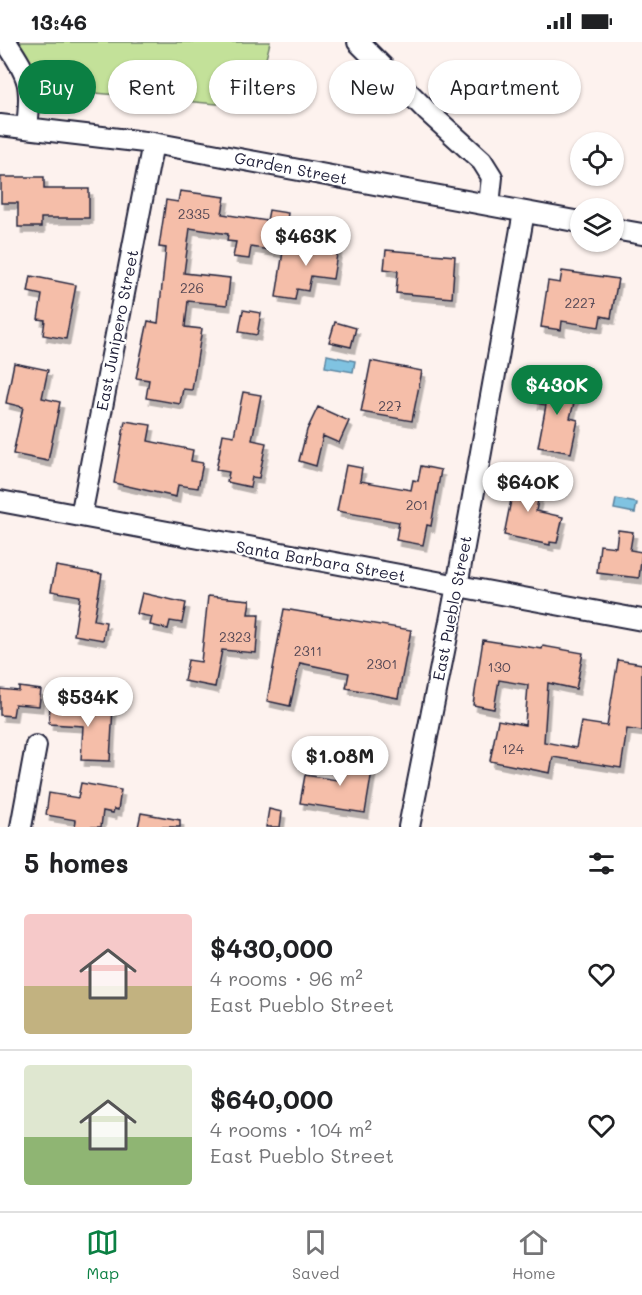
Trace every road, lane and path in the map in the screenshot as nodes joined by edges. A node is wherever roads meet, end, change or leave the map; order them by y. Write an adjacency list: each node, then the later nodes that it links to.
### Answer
1 (6, 42): 4 (street)
2 (358, 42): 6 (street)
3 (0, 125): 4 (street, Garden Street)
4 (27, 127): 5 (street, Garden Street)
5 (153, 143): 6 (street, Garden Street); 12 (street, East Junipero Street)
6 (489, 205): 7 (street, Garden Street)
7 (524, 212): 8 (street, Garden Street); 13 (street, East Pueblo Street)
8 (570, 220)
9 (624, 230): 10 (street)
10 (642, 234)
11 (0, 501): 12 (street, Santa Barbara Street)
12 (81, 516): 13 (street, Santa Barbara Street)
13 (457, 586): 14 (street, Santa Barbara Street); 17 (street, East Pueblo Street)
14 (642, 620)
15 (36, 746): 16 (street)
16 (21, 827)
17 (410, 827)

